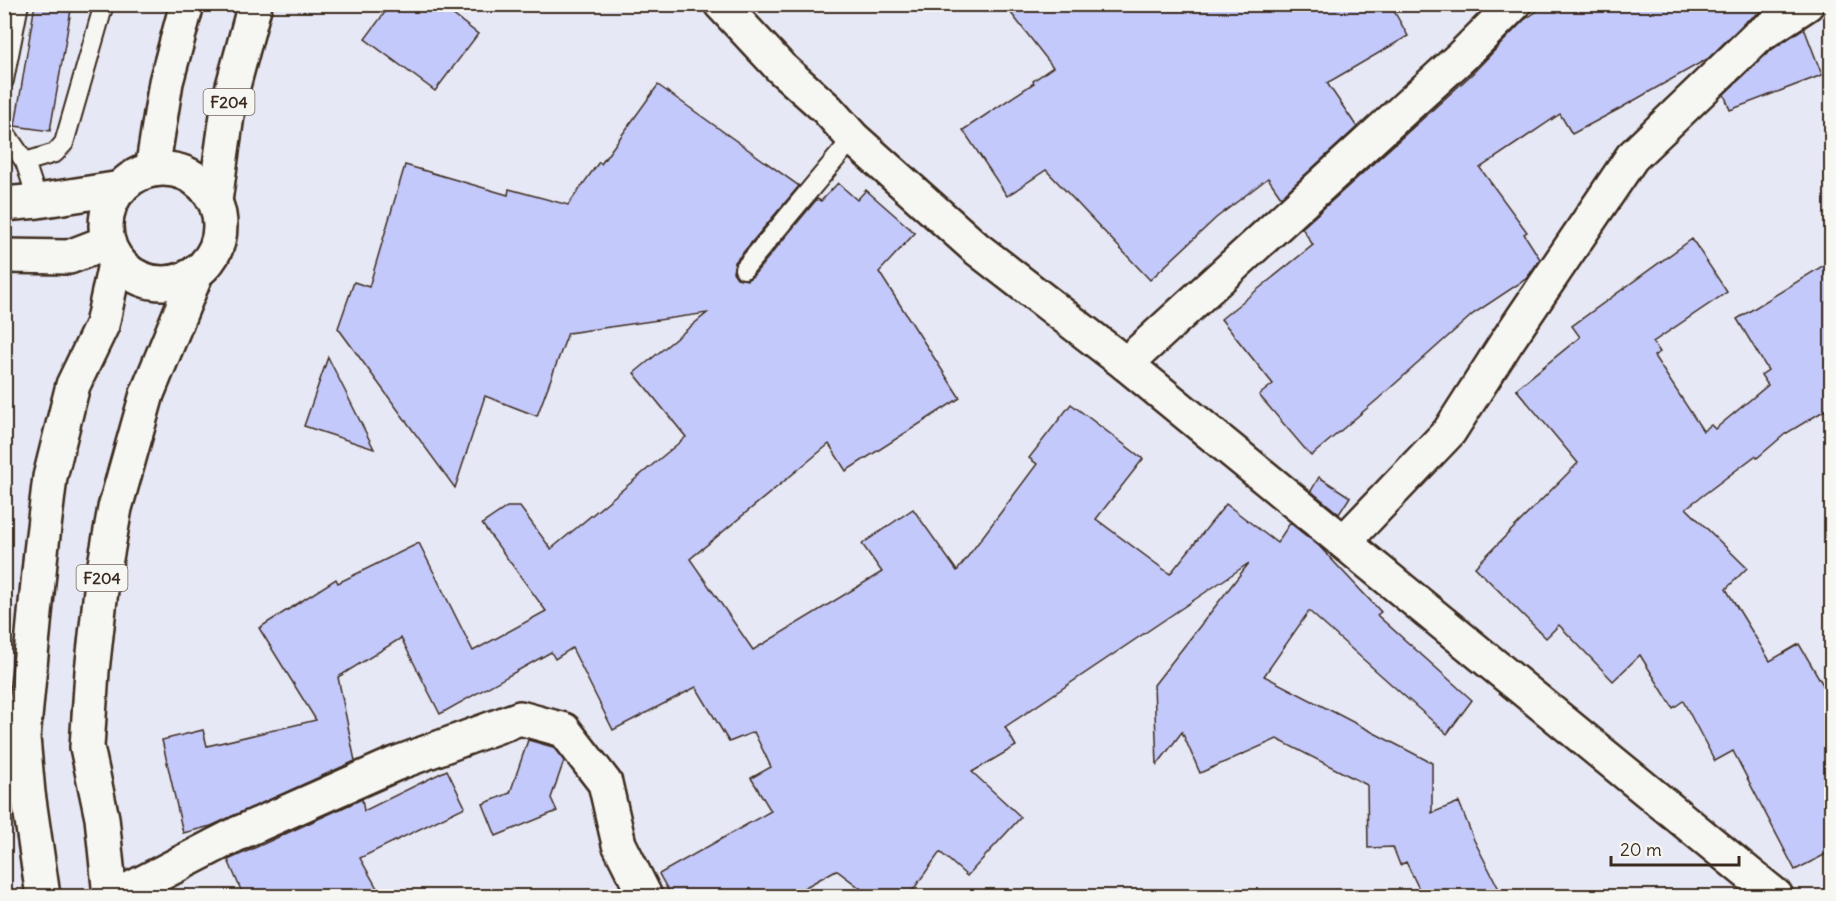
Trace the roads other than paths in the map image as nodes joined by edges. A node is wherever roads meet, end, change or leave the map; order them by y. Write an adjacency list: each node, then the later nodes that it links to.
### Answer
1 (19, 4): 8 (lane)
2 (104, 4): 11 (lane)
3 (187, 4): 12 (street)
4 (255, 4): 15 (street, F204)
5 (721, 4): 10 (street)
6 (1514, 4): 21 (street)
7 (1807, 4): 22 (street)
8 (4, 80)
9 (4, 131): 11 (lane)
10 (853, 138): 19 (lane); 21 (street)
11 (26, 162): 14 (lane)
12 (152, 170): 13 (street); 15 (street)
13 (121, 188): 14 (street); 17 (street)
14 (38, 201): 16 (street)
15 (215, 201): 20 (street, F204)
16 (4, 204)
17 (112, 250): 18 (street); 20 (street); 23 (street)
18 (4, 256)
19 (744, 269)
20 (197, 272): 24 (street, F204)
21 (1126, 364): 22 (street)
22 (1344, 542): 27 (street)
23 (37, 895)
24 (110, 897)
25 (117, 897): 26 (street)
26 (645, 897)
27 (1776, 897)

